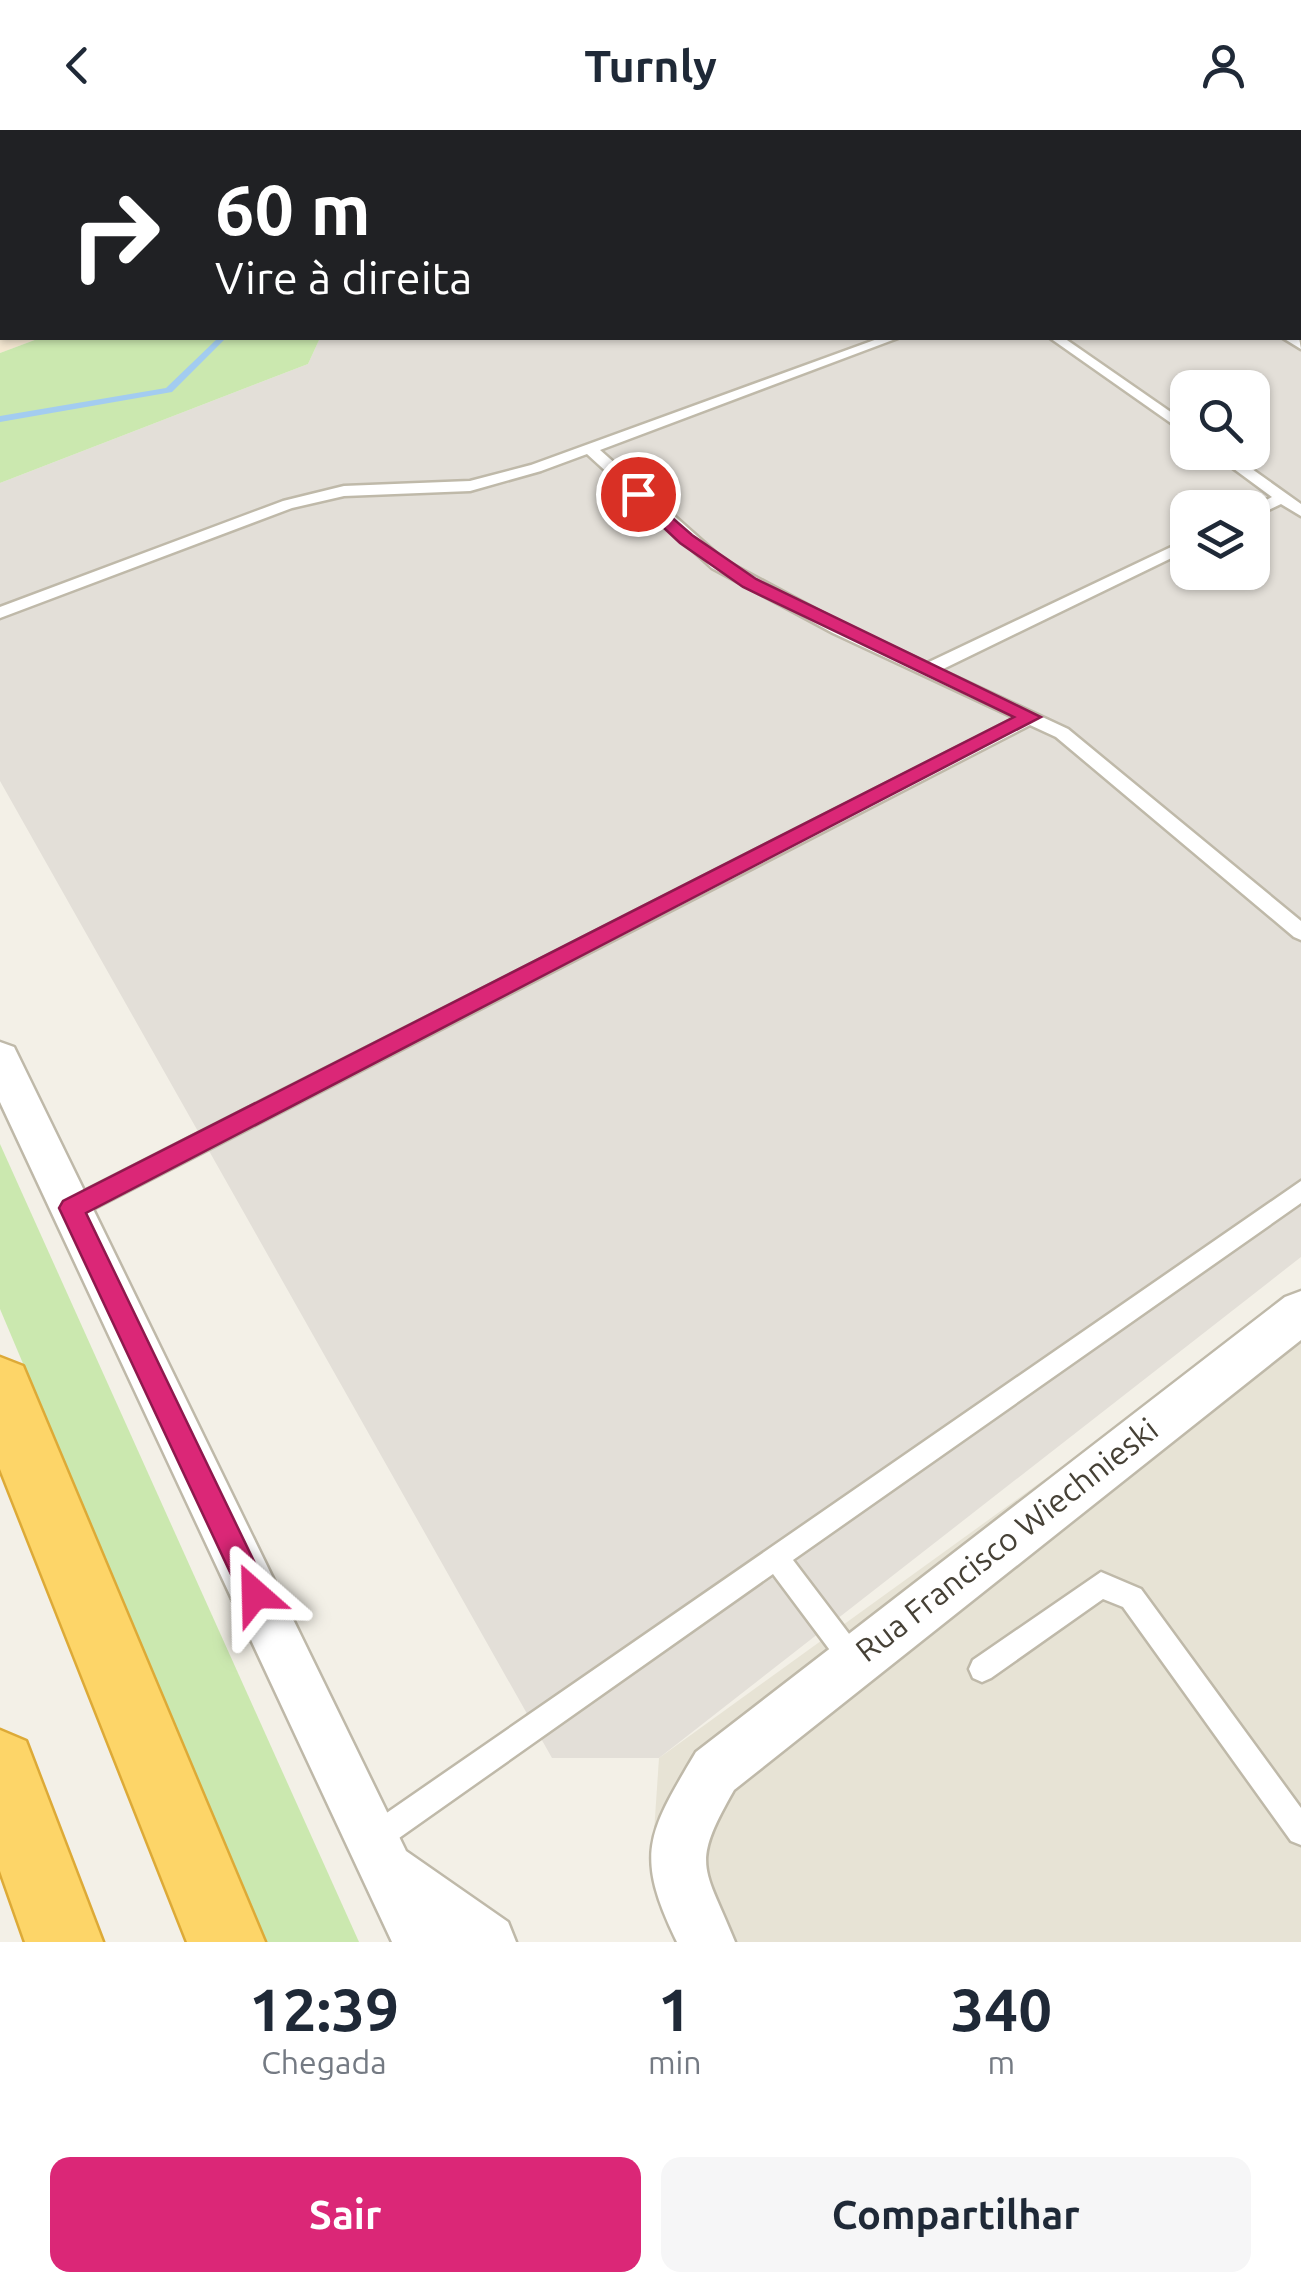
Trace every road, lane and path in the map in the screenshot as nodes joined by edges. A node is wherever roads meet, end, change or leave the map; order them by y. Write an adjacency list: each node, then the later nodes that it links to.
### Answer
1 (886, 340): 4 (lane)
2 (1059, 340): 3 (lane)
3 (1170, 418)
4 (590, 448): 10 (lane); 11 (lane)
5 (1243, 470): 6 (lane)
6 (1282, 498): 7 (lane); 8 (lane)
7 (1270, 504)
8 (1301, 511)
9 (1170, 553): 11 (lane)
10 (0, 613)
11 (929, 669): 12 (lane)
12 (1031, 717): 13 (lane); 16 (lane)
13 (1301, 932)
14 (0, 1059): 16 (street)
15 (1301, 1192): 19 (lane)
16 (71, 1208): 24 (street)
17 (1301, 1312): 20 (street, Rua Francisco Wiechnieski)
18 (0, 1388): 26 (highway)
19 (776, 1558): 20 (lane); 24 (lane)
20 (853, 1660): 29 (street, Rua Francisco Wiechnieski)
21 (982, 1669): 23 (lane)
22 (0, 1767): 25 (highway)
23 (1301, 1831)
24 (379, 1854): 27 (street); 28 (street)
25 (64, 1942)
26 (226, 1942)
27 (421, 1942)
28 (488, 1942)
29 (707, 1942)

